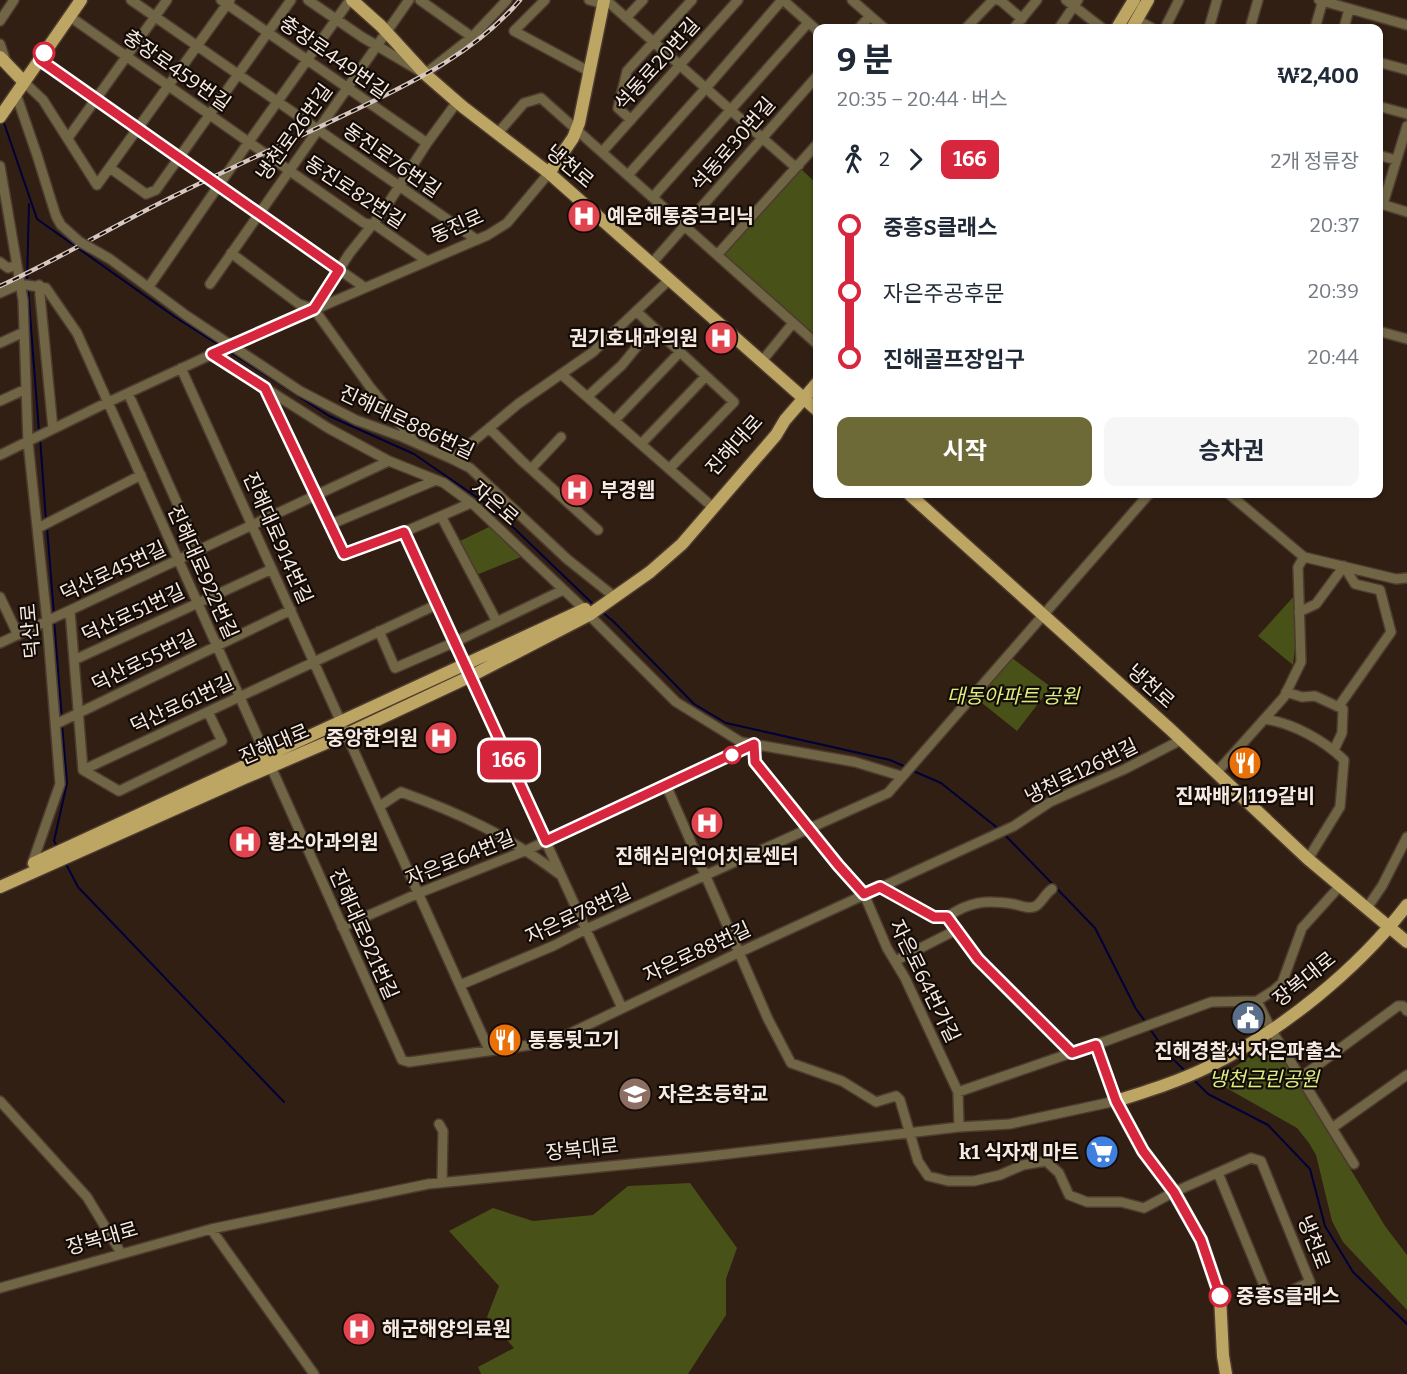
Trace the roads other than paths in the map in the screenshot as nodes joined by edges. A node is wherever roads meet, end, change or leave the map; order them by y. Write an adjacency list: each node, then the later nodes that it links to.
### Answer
1 (14, 0): 37 (street)
2 (81, 0): 31 (main road)
3 (131, 0): 32 (street, 동진로76번길)
4 (166, 0): 32 (street)
5 (291, 0): 55 (street)
6 (308, 0): 36 (street)
7 (351, 0): 36 (street); 54 (main road, 냉천로)
8 (409, 0): 54 (street, 냉천로26번길)
9 (420, 0): 56 (street)
10 (507, 0): 56 (street)
11 (545, 0): 68 (street)
12 (589, 0): 28 (street)
13 (643, 0): 34 (street)
14 (692, 0): 57 (street)
15 (738, 0): 66 (street, 석동로20번길)
16 (782, 0): 38 (street); 75 (street)
17 (852, 0): 33 (street)
18 (993, 0): 35 (street); 41 (street)
19 (1037, 0): 35 (street)
20 (1066, 0): 29 (street)
21 (1134, 0): 45 (main road)
22 (1148, 0): 46 (main road)
23 (1179, 0): 47 (street)
24 (1217, 0): 48 (street)
25 (1258, 0): 49 (street)
26 (1322, 0): 30 (street); 50 (street)
27 (226, 1): 55 (street, 충장로449번길); 60 (street)
28 (605, 1): 34 (street); 68 (main road, 동진로)
29 (1076, 3): 43 (street); 44 (street)
30 (1349, 9): 51 (street); 52 (street)
31 (69, 16): 61 (street, 충장로459번길); 62 (main road)
32 (155, 16): 60 (street, 동진로76번길); 61 (street)
33 (870, 16): 39 (street); 40 (street)
34 (626, 18): 57 (street)
35 (1022, 19): 42 (street)
36 (336, 20): 59 (street); 63 (street)
37 (0, 21)
38 (808, 23): 53 (street); 81 (street)
39 (863, 24)
40 (879, 24)
41 (970, 24)
42 (1018, 24)
43 (1062, 24)
44 (1098, 24)
45 (1119, 24)
46 (1135, 24)
47 (1167, 24)
48 (1210, 24)
49 (1251, 24)
50 (1316, 24)
51 (1345, 24)
52 (1407, 25)
53 (813, 27)
54 (386, 32): 59 (street, 냉천로26번길); 69 (main road, 냉천로)
55 (268, 33): 63 (street, 충장로449번길); 70 (street)
56 (472, 37): 69 (street)
57 (654, 43): 66 (street); 85 (street)
58 (0, 44): 64 (street)
59 (376, 45): 69 (street); 74 (street, 냉천로26번길)
60 (197, 46): 70 (street, 동진로76번길); 73 (street)
61 (126, 57): 73 (street, 충장로459번길); 77 (street)
62 (40, 60): 72 (main road); 77 (street)
63 (307, 60): 74 (street, 충장로449번길); 78 (street)
64 (4, 62): 72 (main road)
65 (1383, 63): 67 (street)
66 (681, 66): 75 (street); 85 (street, 석동로20번길)
67 (1407, 70)
68 (590, 72): 88 (main road, 동진로)
69 (425, 74): 79 (main road, 냉천로)
70 (238, 75): 78 (street, 동진로76번길); 83 (street)
71 (813, 81): 92 (street, 석동로30번길)
72 (24, 82): 76 (main road); 91 (street)
73 (168, 86): 83 (street, 충장로459번길); 87 (street)
74 (348, 88): 89 (street, 냉천로26번길); 94 (street, 충장로449번길)
75 (706, 88): 81 (street); 106 (street)
76 (15, 96): 84 (main road); 140 (street, 진해대로886번길)
77 (96, 99): 87 (street); 91 (street)
78 (277, 102): 89 (street, 동진로76번길); 93 (street)
79 (457, 102): 90 (main road, 냉천로); 94 (street)
80 (1383, 107): 82 (street)
81 (731, 110): 92 (street); 109 (street)
82 (1407, 114)
83 (209, 116): 93 (street, 충장로459번길); 99 (street)
84 (0, 117)
85 (631, 120): 96 (street, 석동로20번길)
86 (1407, 126): 100 (street)
87 (138, 128): 99 (street); 103 (street)
88 (576, 129): 90 (street); 96 (street); 105 (main road, 동진로)
89 (318, 130): 104 (street, 냉천로26번길); 108 (street, 동진로76번길)
90 (498, 133): 105 (main road, 냉천로)
91 (68, 138): 103 (street)
92 (762, 138): 101 (street); 115 (street, 석동로30번길)
93 (248, 143): 97 (street, 충장로459번길); 107 (street)
94 (427, 143): 108 (street)
95 (813, 149): 101 (street)
96 (602, 152): 106 (street)
97 (264, 154): 104 (street, 동진로82번길)
98 (1383, 156): 100 (street)
99 (180, 157): 103 (street); 107 (street)
100 (1396, 160): 110 (street)
101 (799, 165): 118 (street)
102 (0, 166): 122 (street, 덕산로)
103 (110, 168)
104 (289, 171): 112 (street, 냉천로26번길); 114 (street, 동진로82번길)
105 (549, 172): 116 (street, 동진로); 121 (main road, 냉천로)
106 (628, 175): 109 (street)
107 (215, 182): 112 (street); 128 (street)
108 (399, 188): 114 (street); 116 (street, 동진로76번길)
109 (653, 197): 115 (street)
110 (1383, 197)
111 (1383, 204): 113 (street)
112 (259, 212): 117 (street, 냉천로26번길); 123 (street)
113 (1407, 212)
114 (373, 225): 119 (street, 동진로82번길); 123 (street)
115 (684, 226): 118 (street); 121 (street, 석동로30번길)
116 (477, 240): 119 (street, 동진로)
117 (231, 253): 126 (street, 냉천로26번길); 131 (street)
118 (717, 255): 133 (street)
119 (427, 261): 129 (street, 동진로)
120 (0, 262): 122 (street)
121 (652, 263): 124 (main road, 냉천로)
122 (17, 265): 125 (street, 덕산로)
123 (339, 270): 129 (street); 131 (street)
124 (670, 279): 132 (street); 143 (main road, 냉천로)
125 (20, 284): 127 (street); 130 (street); 135 (street, 덕산로)
126 (210, 284)
127 (39, 285): 154 (street, 진해대로922번길); 159 (street)
128 (150, 285)
129 (364, 287): 131 (street, 동진로)
130 (0, 293)
131 (314, 309): 140 (street, 동진로); 162 (street)
132 (636, 311): 134 (street); 145 (street)
133 (793, 323): 138 (street); 143 (street)
134 (653, 327): 141 (street); 151 (street)
135 (24, 332): 139 (street); 149 (street, 덕산로)
136 (1383, 332): 137 (street)
137 (1407, 339)
138 (813, 341)
139 (0, 343)
140 (232, 345): 142 (street, 동진로); 162 (street, 진해대로886번길)
141 (680, 352): 146 (street); 157 (street)
142 (212, 354): 144 (street, 동진로); 147 (street, 자은로)
143 (762, 361): 152 (main road, 냉천로)
144 (181, 368): 150 (street, 동진로); 178 (street, 진해대로914번길)
145 (561, 374): 151 (street); 158 (street)
146 (706, 376): 163 (street); 168 (street)
147 (265, 388): 166 (street, 자은로); 171 (street)
148 (813, 388): 152 (main road)
149 (26, 389): 153 (street); 161 (street, 덕산로)
150 (128, 393): 154 (street, 동진로); 183 (street)
151 (588, 398): 157 (street)
152 (804, 398): 155 (main road, 냉천로); 156 (main road)
153 (0, 401)
154 (105, 403): 159 (street, 동진로); 169 (street, 진해대로922번길)
155 (813, 406)
156 (785, 420): 176 (main road, 진해대로); 193 (main road, 진해대로)
157 (614, 421): 163 (street)
158 (489, 428): 165 (street); 167 (street)
159 (53, 429): 161 (street, 동진로)
160 (561, 437): 167 (street)
161 (28, 442): 164 (street, 동진로); 180 (street, 덕산로)
162 (415, 443): 165 (street, 진해대로886번길)
163 (641, 444): 168 (street)
164 (0, 455)
165 (452, 459): 193 (street, 진해대로886번길)
166 (389, 461): 170 (street, 자은로); 171 (street, 덕산로45번길)
167 (531, 469): 181 (street)
168 (669, 469): 176 (street)
169 (141, 475): 180 (street); 185 (street, 진해대로922번길)
170 (436, 480): 175 (street, 자은로); 179 (street)
171 (315, 495): 178 (street, 덕산로45번길); 179 (street)
172 (913, 498): 200 (main road, 냉천로)
173 (1146, 498): 200 (street, 자은로78번길)
174 (1234, 498): 184 (street)
175 (471, 502): 177 (street); 190 (street, 자은로)
176 (708, 503): 193 (main road, 진해대로)
177 (441, 516): 182 (street); 202 (street)
178 (252, 525): 183 (street, 덕산로45번길); 187 (street, 진해대로914번길)
179 (329, 525): 182 (street)
180 (38, 528): 201 (street, 덕산로)
181 (598, 530)
182 (404, 532): 195 (street)
183 (198, 550): 185 (street, 덕산로45번길)
184 (1304, 557): 186 (street); 199 (street)
185 (178, 560): 194 (street, 진해대로922번길); 197 (street, 덕산로45번길)
186 (1344, 566): 188 (street); 191 (street); 199 (street)
187 (272, 569): 194 (street, 덕산로51번길); 196 (street, 진해대로914번길)
188 (1385, 576): 189 (street); 191 (street)
189 (1407, 578)
190 (563, 590): 198 (street, 자은로); 202 (street)
191 (1380, 590): 214 (street)
192 (0, 597): 204 (street)
193 (606, 599): 198 (main road)
194 (197, 603): 207 (street, 진해대로922번길); 208 (street, 덕산로51번길)
195 (438, 604): 203 (street, 덕산로61번길); 205 (street)
196 (291, 610): 207 (street, 덕산로55번길); 209 (street, 진해대로914번길)
197 (70, 611): 201 (street, 덕산로45번길); 208 (street, 덕산로55번길)
198 (588, 612): 210 (main road, 진해대로); 211 (main road, 진해대로); 222 (street, 자은로)
199 (1299, 612): 212 (street)
200 (1044, 615): 221 (main road, 냉천로); 227 (street, 자은로78번길)
201 (47, 621): 204 (street, 덕산로45번길); 219 (street, 덕산로)
202 (497, 622): 205 (street)
203 (379, 632): 205 (street); 209 (street, 덕산로61번길)
204 (18, 635): 206 (street, 덕산로45번길)
205 (455, 642): 210 (street)
206 (0, 643)
207 (216, 646): 213 (street, 진해대로922번길); 216 (street, 덕산로55번길)
208 (74, 660): 216 (street, 덕산로55번길)
209 (314, 662): 213 (street, 덕산로61번길); 218 (street, 진해대로914번길)
210 (465, 664): 211 (street); 218 (main road, 진해대로)
211 (471, 676): 220 (main road, 진해대로); 233 (street)
212 (1286, 692): 214 (street); 217 (street)
213 (239, 697): 215 (street, 덕산로61번길); 224 (street, 진해대로922번길)
214 (1341, 708): 223 (street)
215 (208, 712): 225 (street, 덕산로61번길); 225 (street)
216 (78, 713): 219 (street, 덕산로55번길); 225 (street, 덕산로55번길)
217 (1264, 718): 223 (street); 226 (street)
218 (342, 722): 220 (street, 진해대로914번길); 224 (main road, 진해대로)
219 (56, 724): 236 (street, 덕산로)
220 (347, 734): 224 (main road, 진해대로); 229 (street, 진해대로914번길)
221 (1181, 740): 226 (main road, 냉천로); 231 (street, 냉천로126번길)
222 (754, 744): 227 (street, 자은로); 228 (street, 자은로64번길); 230 (street, 자은로64번가길)
223 (1334, 750): 235 (street)
224 (267, 762): 236 (main road, 진해대로); 240 (main road, 진해대로); 249 (street, 진해대로921번길)
225 (83, 770)
226 (1216, 773): 235 (main road, 냉천로)
227 (901, 776): 230 (street, 자은로78번길)
228 (666, 785): 233 (street, 자은로64번길); 237 (street)
229 (380, 806): 234 (street); 244 (street, 진해대로914번길)
230 (810, 828): 237 (street, 자은로78번길); 245 (street, 자은로64번가길)
231 (1002, 832): 241 (street, 자은로88번길)
232 (1407, 837): 247 (street)
233 (546, 841): 234 (street, 자은로64번길); 238 (street)
234 (527, 850): 238 (street); 244 (street, 자은로64번길)
235 (1308, 859): 242 (main road, 냉천로)
236 (32, 864): 239 (main road, 진해대로)
237 (706, 875): 251 (street, 자은로78번길); 254 (street)
238 (562, 876): 251 (street)
239 (0, 878)
240 (0, 887)
241 (880, 887): 245 (street, 자은로88번길); 248 (street)
242 (1339, 887): 247 (main road, 냉천로); 257 (street)
243 (1052, 889): 248 (street)
244 (418, 893): 249 (street, 자은로64번길); 256 (street, 진해대로914번길)
245 (864, 894): 254 (street, 자은로88번길); 255 (street, 자은로64번가길)
246 (1407, 905): 250 (main road, 장복대로)
247 (1367, 908): 250 (main road, 냉천로)
248 (947, 917): 252 (street)
249 (342, 927): 264 (street, 진해대로921번길)
250 (1390, 927): 253 (main road, 냉천로); 260 (main road, 장복대로)
251 (586, 929): 256 (street, 자은로78번길); 258 (street)
252 (957, 930): 255 (street); 263 (street)
253 (1407, 942)
254 (740, 952): 258 (street, 자은로88번길); 273 (street)
255 (895, 961): 267 (street, 자은로64번가길)
256 (460, 985): 262 (street, 진해대로914번길)
257 (1257, 1001): 260 (street); 261 (street)
258 (622, 1008): 262 (street, 자은로88번길)
259 (1407, 1011): 266 (street)
260 (1272, 1031): 266 (street); 269 (main road, 장복대로)
261 (1096, 1045): 263 (street); 269 (street)
262 (489, 1050): 264 (street, 자은로88번길)
263 (1072, 1053): 267 (street)
264 (402, 1060)
265 (1407, 1075): 272 (street)
266 (1300, 1078): 272 (street)
267 (958, 1092): 271 (street, 자은로64번가길)
268 (0, 1101): 279 (street)
269 (1116, 1101): 271 (street, 장복대로); 277 (main road)
270 (439, 1124): 276 (street)
271 (959, 1127): 273 (street, 장복대로)
272 (1332, 1128): 274 (street)
273 (908, 1133): 276 (street, 장복대로); 277 (street, 냉천로)
274 (1354, 1164)
275 (1218, 1173): 275 (street, 냉천로); 277 (street, 냉천로)
276 (442, 1182): 278 (street, 장복대로)
277 (1174, 1192): 282 (main road)
278 (211, 1228): 279 (street, 장복대로); 281 (street)
279 (121, 1253): 280 (street, 장복대로)
280 (0, 1288)
281 (314, 1374)
282 (1226, 1374)

